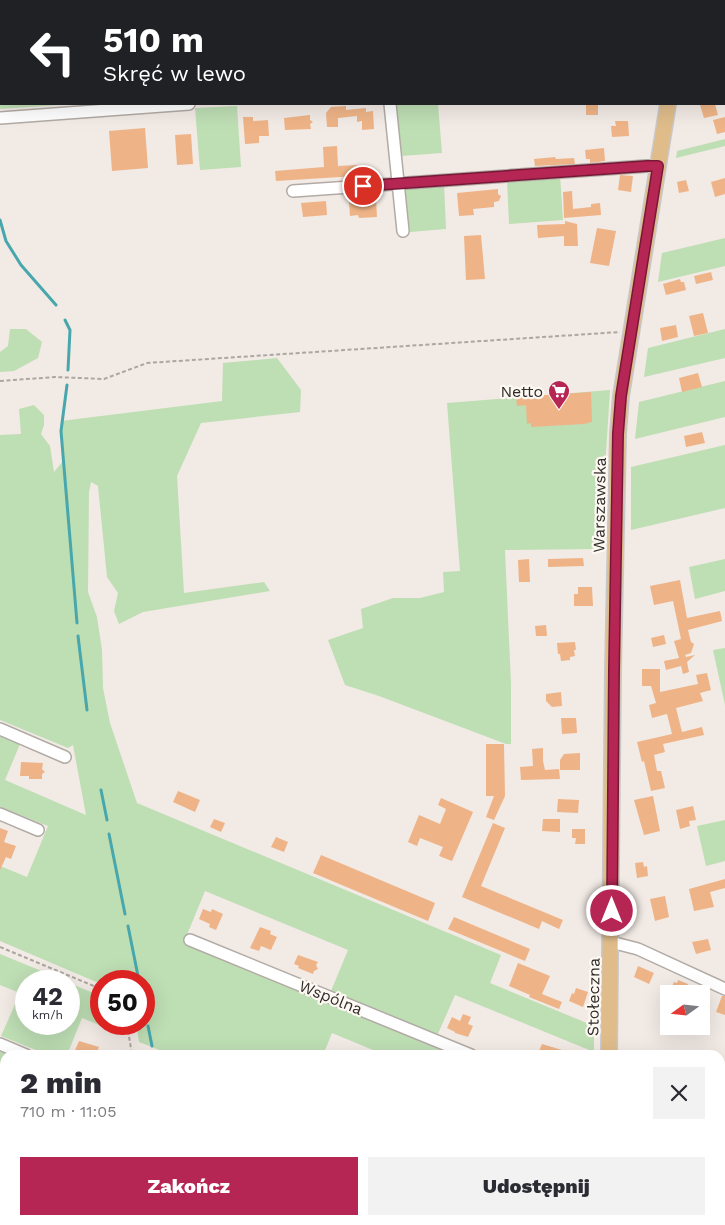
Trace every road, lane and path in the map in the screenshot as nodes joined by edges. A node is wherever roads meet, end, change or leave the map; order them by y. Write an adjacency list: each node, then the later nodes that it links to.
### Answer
1 (176, 105): 4 (street)
2 (390, 105): 6 (street)
3 (668, 105): 5 (main road, Warszawska)
4 (0, 118)
5 (658, 166): 6 (street); 9 (main road, Warszawska)
6 (398, 183): 7 (street); 8 (street)
7 (294, 191)
8 (403, 231)
9 (630, 333): 10 (path); 15 (main road, Warszawska)
10 (0, 381)
11 (0, 729): 12 (street)
12 (65, 757)
13 (0, 814): 14 (street)
14 (38, 830)
15 (612, 911): 17 (main road, Stołeczna)
16 (190, 940): 25 (street, Wspólna)
17 (611, 942): 20 (street); 26 (main road, Stołeczna)
18 (0, 947): 19 (path)
19 (90, 984)
20 (725, 989)
21 (129, 1035): 24 (path)
22 (0, 1044): 23 (street)
23 (14, 1050)
24 (131, 1050)
25 (459, 1050)
26 (609, 1050)

